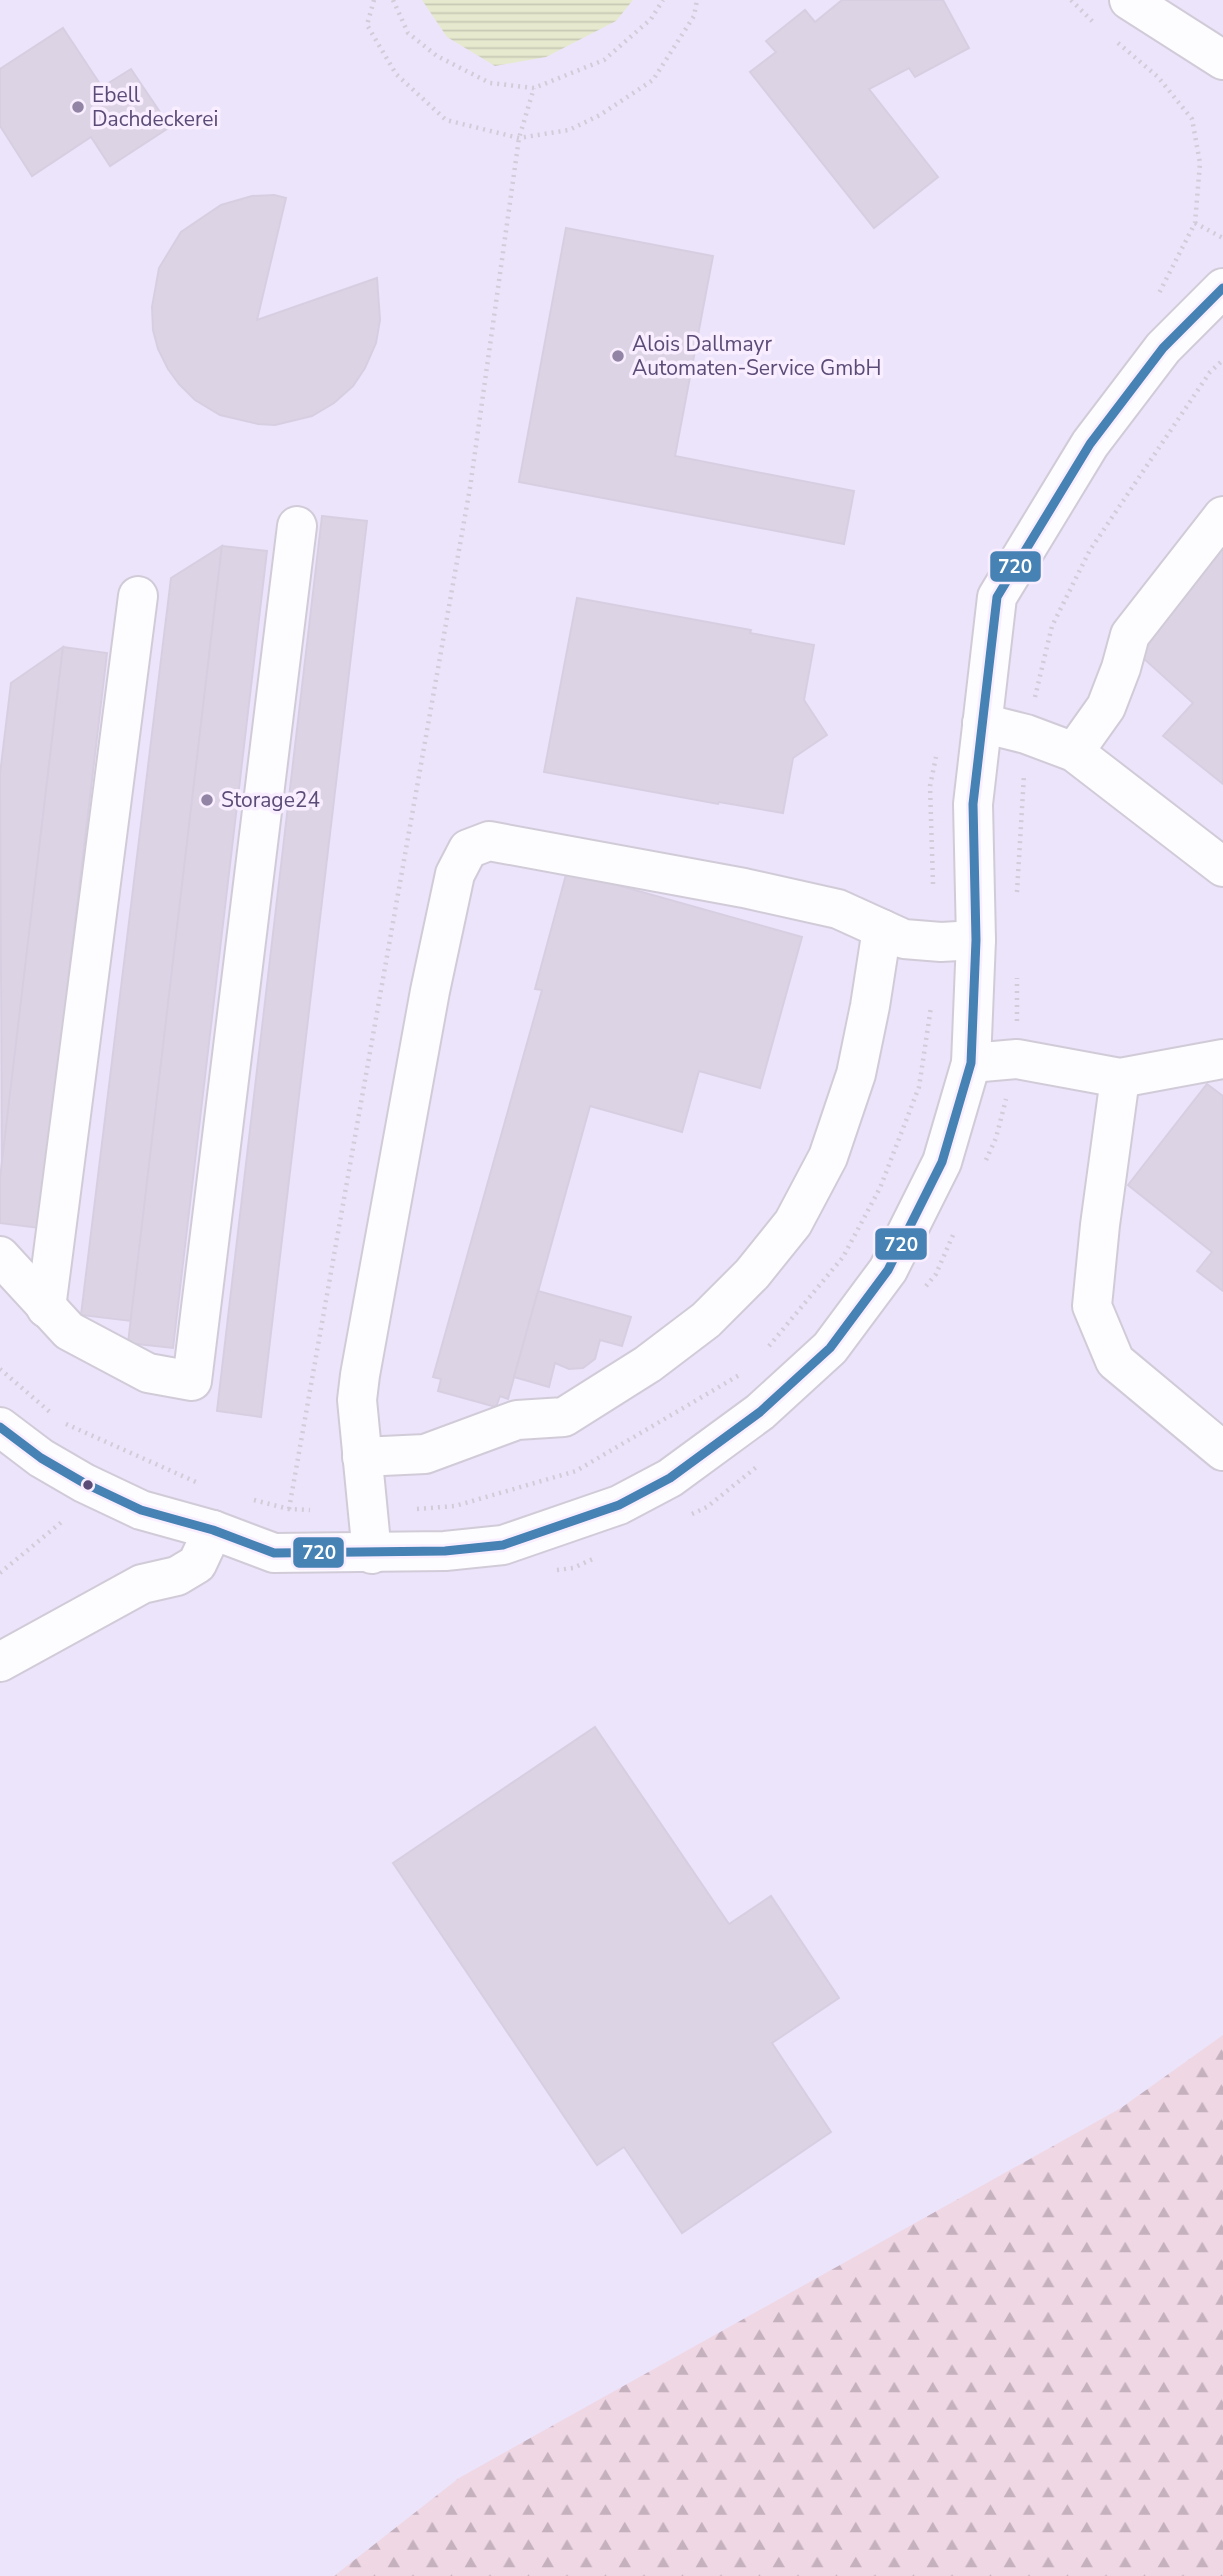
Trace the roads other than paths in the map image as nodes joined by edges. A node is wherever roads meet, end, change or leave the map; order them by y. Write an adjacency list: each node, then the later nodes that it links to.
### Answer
1 (1129, 0): 2 (street)
2 (1223, 60)
3 (1223, 288): 7 (street)
4 (1223, 516): 8 (street)
5 (297, 526): 16 (street)
6 (138, 596): 16 (street)
7 (982, 723): 8 (street); 11 (street)
8 (1074, 752): 9 (street)
9 (1223, 867)
10 (882, 929): 11 (street); 19 (street); 19 (street)
11 (958, 941): 13 (street)
12 (1223, 1059): 14 (street)
13 (971, 1063): 14 (street); 21 (street)
14 (1120, 1077): 18 (street)
15 (0, 1256): 16 (street)
16 (46, 1308)
17 (0, 1427): 20 (street)
18 (1223, 1451)
19 (362, 1457): 21 (street)
20 (213, 1530): 21 (street); 22 (street)
21 (372, 1553)
22 (0, 1662)

